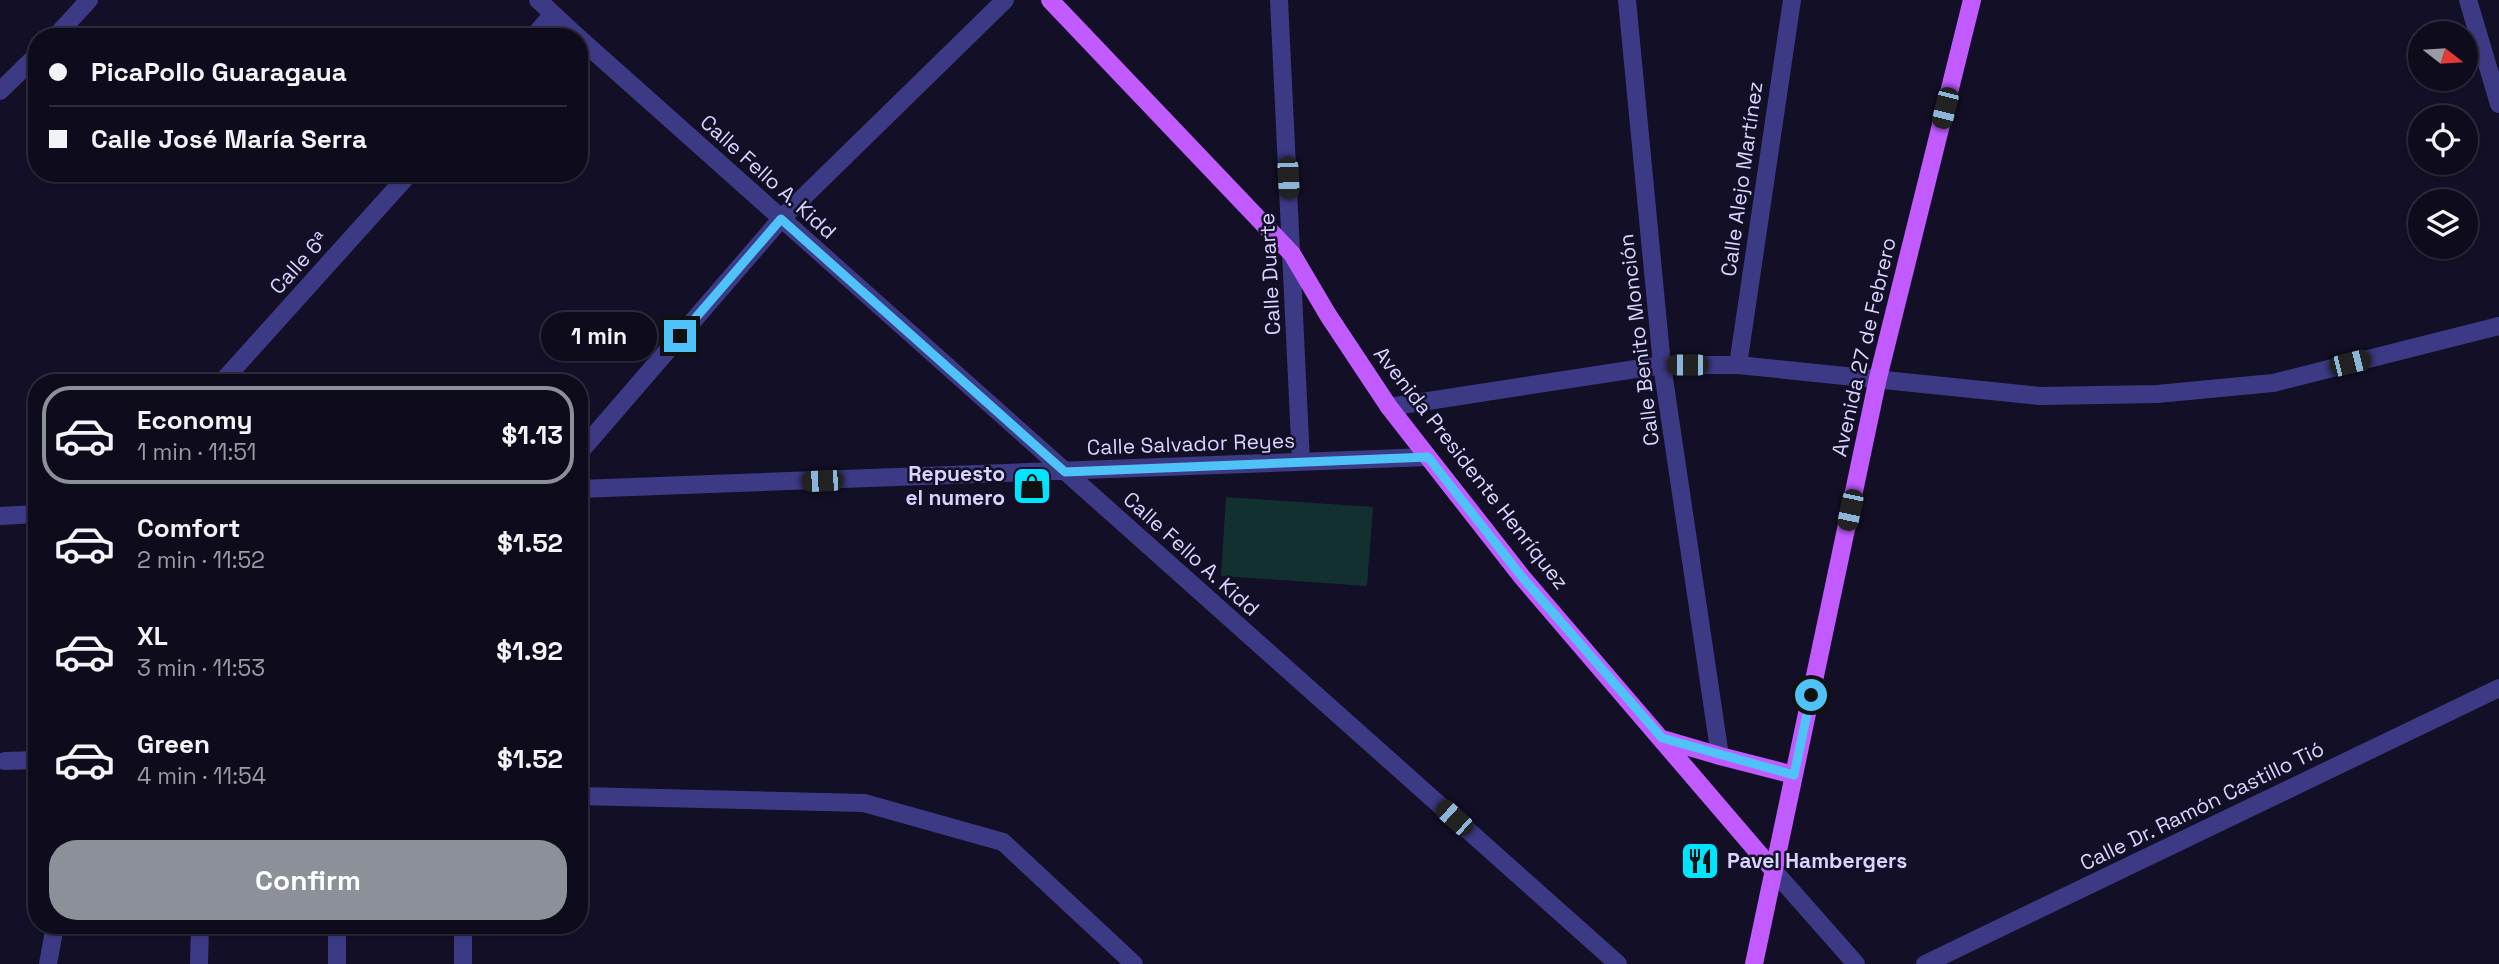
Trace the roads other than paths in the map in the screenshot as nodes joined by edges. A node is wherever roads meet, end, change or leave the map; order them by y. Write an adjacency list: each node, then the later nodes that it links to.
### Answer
1 (89, 0): 11 (street)
2 (538, 0): 10 (street, Calle Fello A. Kidd)
3 (1005, 0): 19 (street)
4 (1050, 0): 20 (main road, Avenida Presidente Henríquez)
5 (1279, 0): 20 (street, Calle Duarte)
6 (1627, 0): 22 (street, Calle Benito Monción)
7 (1792, 0): 23 (street, Calle Alejo Martínez)
8 (1972, 0): 25 (main road, Avenida 27 de Febrero)
9 (2468, 0): 17 (street)
10 (553, 14): 12 (street); 13 (street, Calle Fello A. Kidd)
11 (63, 28)
12 (541, 28)
13 (569, 28)
14 (588, 45): 19 (street, Calle Fello A. Kidd)
15 (28, 64): 16 (street)
16 (0, 91)
17 (2499, 104)
18 (402, 182): 24 (street, Calle 6ª)
19 (781, 219): 27 (street); 30 (street, Calle Fello A. Kidd)
20 (1292, 254): 26 (main road, Avenida Presidente Henríquez); 29 (street, Calle Duarte)
21 (2499, 326): 25 (street)
22 (1662, 365): 23 (street); 26 (street); 36 (street, Calle Benito Monción)
23 (1738, 365): 25 (street)
24 (229, 374)
25 (1878, 378): 39 (main road, Avenida 27 de Febrero)
26 (1389, 407): 28 (main road, Avenida Presidente Henríquez)
27 (588, 443)
28 (1428, 457): 29 (street, Calle Salvador Reyes); 35 (main road, Avenida Presidente Henríquez)
29 (1301, 462): 30 (street, Calle Salvador Reyes)
30 (1065, 472): 31 (street, Calle Salvador Reyes); 51 (street, Calle Fello A. Kidd)
31 (588, 489)
32 (28, 514): 33 (street)
33 (0, 516)
34 (2499, 688): 54 (street, Calle Dr. Ramón Castillo Tió)
35 (1662, 738): 36 (main road); 41 (main road, Avenida Presidente Henríquez)
36 (1720, 756): 39 (main road)
37 (28, 760): 38 (street)
38 (5, 761)
39 (1794, 775): 41 (main road, Avenida 27 de Febrero)
40 (588, 796): 50 (street)
41 (1774, 871): 52 (main road, Avenida 27 de Febrero); 53 (street)
42 (54, 934): 46 (street)
43 (200, 934): 47 (street)
44 (337, 934): 48 (street)
45 (463, 934): 49 (street)
46 (48, 964)
47 (199, 964)
48 (337, 964)
49 (463, 964)
50 (1134, 964)
51 (1618, 964)
52 (1754, 964)
53 (1856, 964)
54 (1925, 964)

